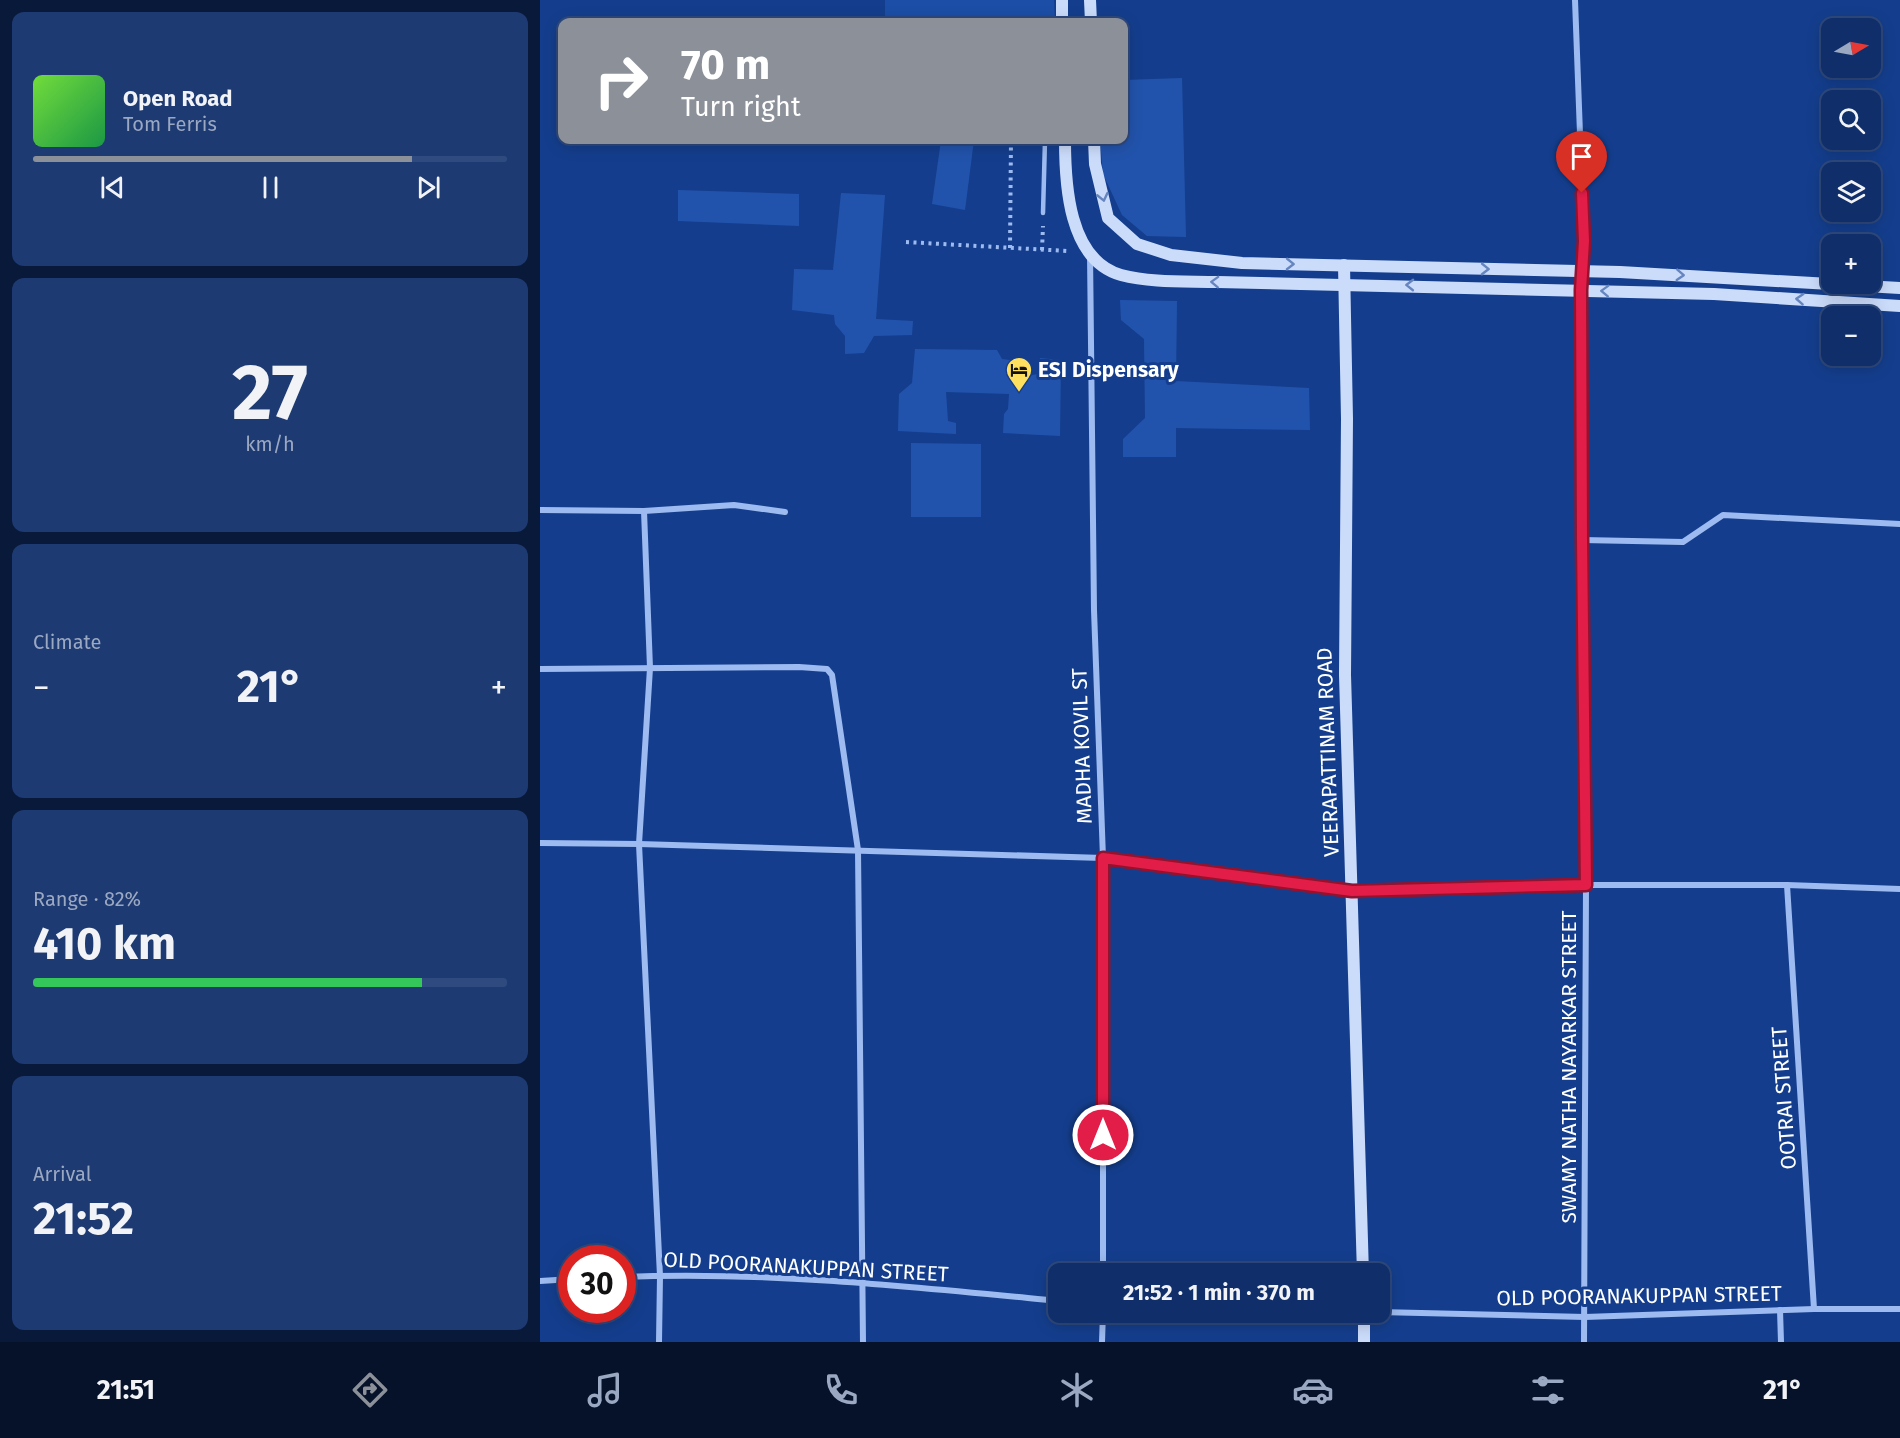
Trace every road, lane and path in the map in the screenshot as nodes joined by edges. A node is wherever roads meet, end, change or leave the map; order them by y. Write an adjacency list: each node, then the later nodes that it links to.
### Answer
1 (1062, 0): 4 (street)
2 (1090, 0): 5 (street)
3 (1575, 0): 16 (street, SWAMY NATHA NAYARKAR STREET)
4 (1062, 18)
5 (1091, 18)
6 (1011, 144): 12 (path)
7 (1045, 144): 10 (lane)
8 (1065, 144): 14 (street)
9 (1094, 144): 15 (street, one-way to 15)
10 (1043, 213): 13 (path)
11 (906, 242): 12 (path)
12 (1010, 248): 13 (path)
13 (1042, 250): 14 (path)
14 (1089, 253): 17 (street, one-way to 14); 31 (street, MADHA KOVIL ST)
15 (1344, 265): 16 (street, one-way to 16); 17 (street, VEERAPATTINAM ROAD)
16 (1582, 271): 18 (street, one-way to 18); 19 (street, SWAMY NATHA NAYARKAR STREET)
17 (1344, 284): 19 (street, one-way to 17); 35 (street, VEERAPATTINAM ROAD)
18 (1900, 288)
19 (1581, 290): 20 (street, one-way to 19); 25 (street, SWAMY NATHA NAYARKAR STREET)
20 (1900, 306)
21 (540, 510): 22 (street)
22 (644, 511): 23 (street); 26 (street)
23 (785, 512)
24 (1900, 524): 25 (street)
25 (1582, 540): 32 (street, SWAMY NATHA NAYARKAR STREET)
26 (650, 668): 27 (street); 29 (street); 30 (street)
27 (540, 669)
28 (540, 843): 29 (street)
29 (639, 844): 30 (street); 38 (street)
30 (858, 850): 31 (street); 42 (street)
31 (1103, 858): 35 (street); 36 (street, MADHA KOVIL ST)
32 (1586, 885): 33 (street); 35 (street); 48 (street, SWAMY NATHA NAYARKAR STREET)
33 (1787, 885): 34 (street); 44 (street, OOTRAI STREET)
34 (1900, 889)
35 (1352, 891): 37 (street, VEERAPATTINAM ROAD)
36 (1103, 1263)
37 (1363, 1263)
38 (660, 1276): 39 (street, OLD POORANAKUPPAN STREET); 42 (street, OLD POORANAKUPPAN STREET); 51 (street)
39 (636, 1277)
40 (558, 1280): 41 (street)
41 (540, 1281)
42 (862, 1282): 43 (street, OLD POORANAKUPPAN STREET); 52 (street)
43 (1048, 1300)
44 (1814, 1309): 45 (street, OLD POORANAKUPPAN STREET); 46 (street, OLD POORANAKUPPAN STREET)
45 (1900, 1309)
46 (1780, 1310): 48 (street, OLD POORANAKUPPAN STREET); 56 (street)
47 (1390, 1312): 48 (street, OLD POORANAKUPPAN STREET)
48 (1585, 1317): 55 (street, SWAMY NATHA NAYARKAR STREET)
49 (1103, 1323): 53 (street)
50 (1364, 1323): 54 (street)
51 (659, 1342)
52 (863, 1342)
53 (1102, 1342)
54 (1365, 1342)
55 (1584, 1342)
56 (1781, 1342)

